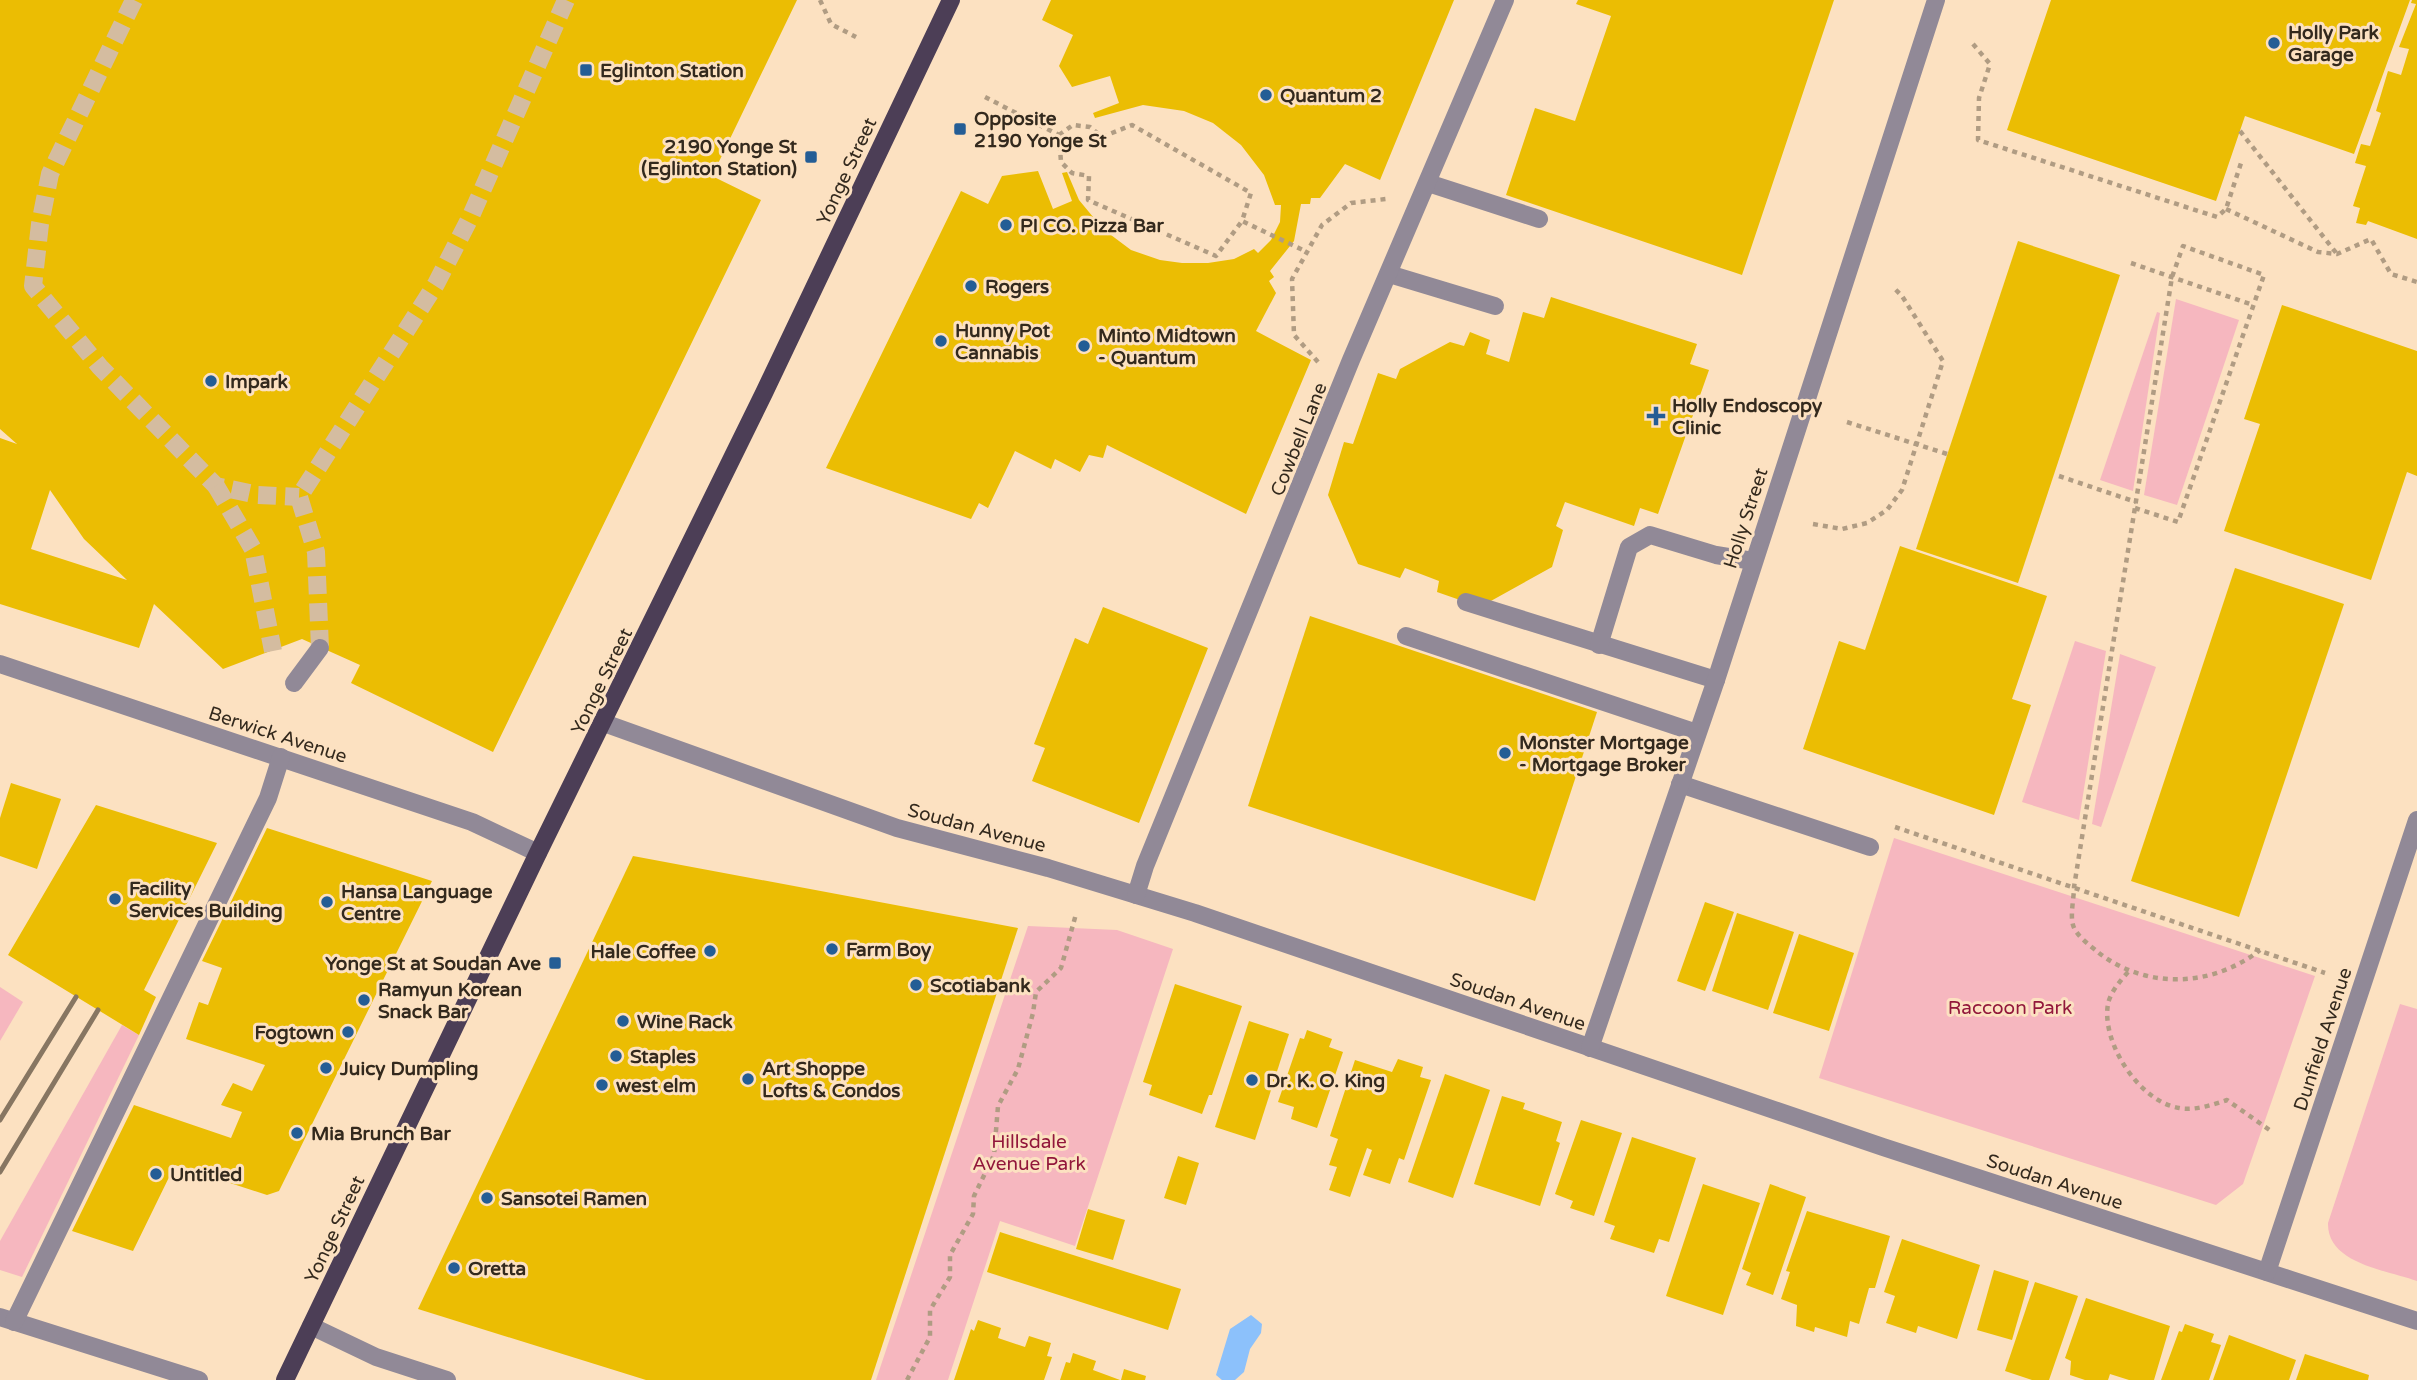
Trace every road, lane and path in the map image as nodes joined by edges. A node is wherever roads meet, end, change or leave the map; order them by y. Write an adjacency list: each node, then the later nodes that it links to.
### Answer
1 (821, 0): 5 (path)
2 (951, 0): 39 (main road, Yonge Street)
3 (1505, 0): 11 (street, Cowbell Lane)
4 (1936, 0): 31 (street, Holly Street)
5 (856, 37)
6 (1973, 44): 12 (path)
7 (985, 97): 9 (path)
8 (2240, 131): 16 (path)
9 (1059, 135): 14 (path); 14 (path)
10 (2242, 160): 12 (path)
11 (1428, 184): 13 (street); 15 (path); 18 (street, Cowbell Lane)
12 (2226, 209): 16 (path)
13 (1539, 219)
14 (1241, 221): 15 (path)
15 (1305, 251): 24 (path)
16 (2337, 254): 20 (path)
17 (2131, 263): 19 (path)
18 (1389, 274): 23 (street); 24 (street, Cowbell Lane)
19 (2172, 277): 22 (path); 22 (path); 29 (path)
20 (2417, 282)
21 (1893, 287): 26 (path)
22 (2253, 305): 29 (path)
23 (1495, 306)
24 (1342, 384): 48 (street, Cowbell Lane)
25 (1847, 422): 26 (path)
26 (1916, 445): 27 (path); 30 (path)
27 (1947, 454)
28 (2059, 476): 29 (path)
29 (2136, 505): 47 (path)
30 (1813, 524)
31 (1753, 561): 34 (street); 37 (street, Holly Street)
32 (1466, 603): 34 (street)
33 (1406, 636): 40 (street)
34 (1599, 645): 37 (street)
35 (320, 648): 38 (street)
36 (0, 664): 41 (street, Berwick Avenue)
37 (1716, 680): 40 (street, Holly Street)
38 (294, 683)
39 (604, 723): 46 (main road, Yonge Street); 48 (street, Soudan Avenue)
40 (1697, 733): 42 (street, Holly Street)
41 (281, 757): 46 (street, Berwick Avenue); 56 (street)
42 (1680, 784): 45 (street); 53 (street, Holly Street)
43 (2417, 820): 55 (street, Dunfield Avenue)
44 (1890, 825): 47 (path)
45 (1870, 846)
46 (538, 853): 58 (main road, Yonge Street)
47 (2074, 887): 50 (path); 51 (path)
48 (1136, 895): 53 (street, Soudan Avenue)
49 (1076, 914): 62 (path)
50 (2260, 950): 51 (path); 52 (path)
51 (2128, 972): 54 (path)
52 (2325, 973)
53 (1590, 1048): 55 (street, Soudan Avenue)
54 (2271, 1131)
55 (2266, 1272): 57 (street, Soudan Avenue)
56 (7, 1320): 59 (street)
57 (2417, 1321)
58 (311, 1326): 60 (main road, Yonge Street); 61 (street)
59 (199, 1380)
60 (285, 1380)
61 (447, 1380)
62 (907, 1380)

